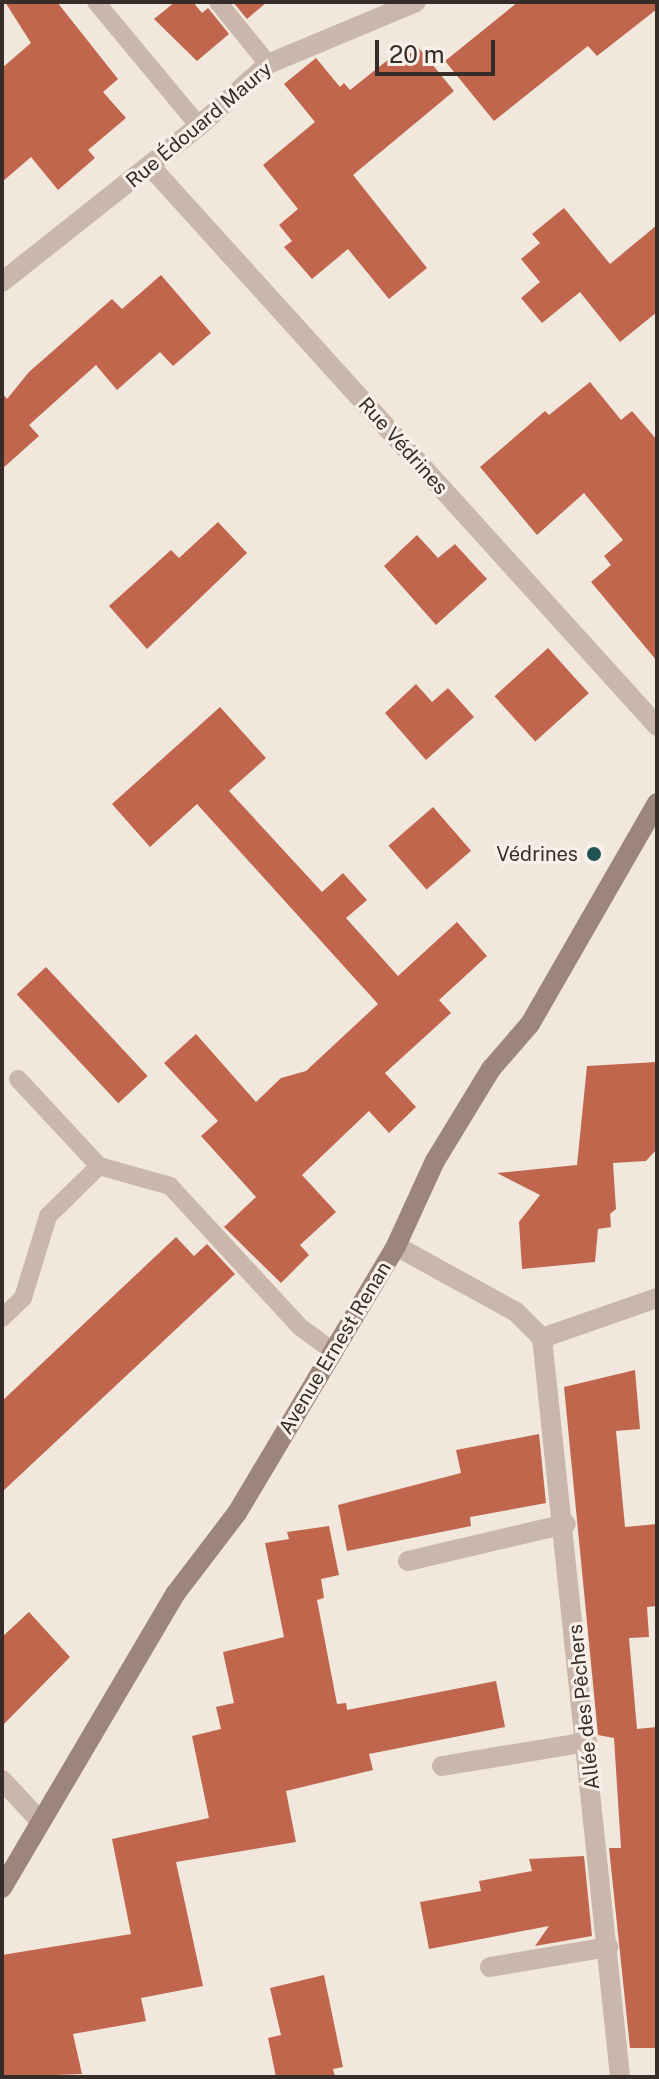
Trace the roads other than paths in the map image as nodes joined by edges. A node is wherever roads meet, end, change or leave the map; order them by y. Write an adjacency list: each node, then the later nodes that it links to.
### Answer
1 (96, 2): 5 (lane)
2 (218, 2): 4 (lane)
3 (416, 2): 4 (street, Rue Édouard Maury)
4 (268, 64): 5 (street, Rue Édouard Maury)
5 (199, 126): 6 (street, Rue Édouard Maury)
6 (150, 166): 7 (street, Rue Édouard Maury); 8 (street, Rue Védrines)
7 (3, 281)
8 (657, 726)
9 (657, 803): 12 (street, Avenue Ernest Renan)
10 (18, 1079): 11 (lane)
11 (99, 1166): 14 (lane); 16 (lane)
12 (396, 1246): 15 (street); 16 (street, Avenue Ernest Renan)
13 (657, 1298): 15 (street)
14 (2, 1318)
15 (542, 1338): 17 (street, Allée des Pêchers)
16 (334, 1352): 22 (street, Avenue Ernest Renan)
17 (566, 1524): 18 (street); 19 (street, Allée des Pêchers)
18 (408, 1561)
19 (587, 1742): 20 (street); 24 (street, Allée des Pêchers)
20 (442, 1766)
21 (2, 1780): 22 (street)
22 (41, 1822): 23 (street, Avenue Ernest Renan)
23 (2, 1888)
24 (608, 1947): 25 (street); 26 (street, Allée des Pêchers)
25 (490, 1967)
26 (620, 2077)

